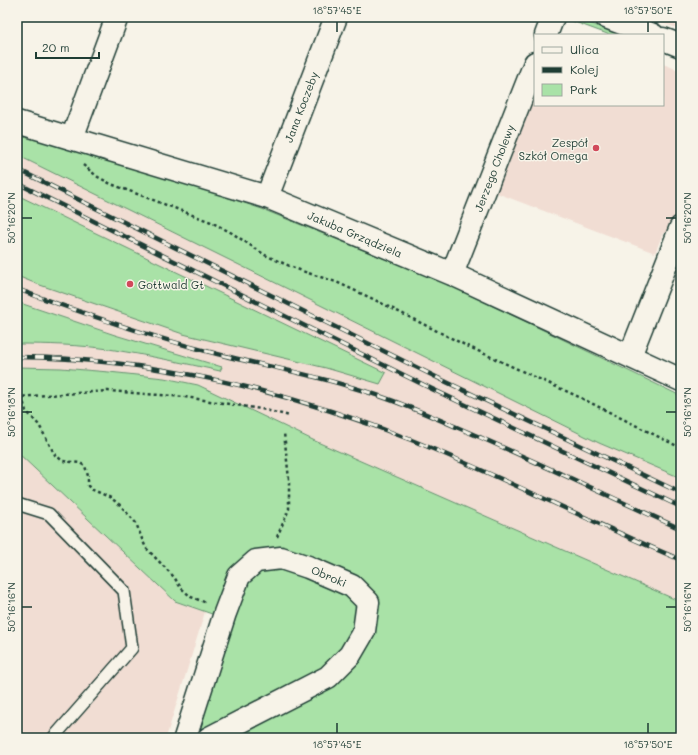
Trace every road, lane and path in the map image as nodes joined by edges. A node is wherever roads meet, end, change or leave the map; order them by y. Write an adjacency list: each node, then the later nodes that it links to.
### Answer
1 (117, 17): 11 (street)
2 (336, 17): 12 (street, Jana Koczeby)
3 (553, 17): 5 (street)
4 (606, 17): 6 (street)
5 (546, 34)
6 (650, 34)
7 (664, 39): 8 (street)
8 (681, 46)
9 (534, 66): 14 (street, Jerzego Cholewy)
10 (17, 122): 11 (street, Jakuba Grządziela)
11 (72, 138): 12 (street, Jakuba Grządziela); 21 (path)
12 (267, 197): 14 (street, Jakuba Grządziela)
13 (681, 227): 15 (street)
14 (452, 274): 15 (street, Jakuba Grządziela)
15 (630, 356): 16 (street, Jakuba Grządziela)
16 (681, 380)
17 (22, 396): 18 (path); 19 (path); 24 (path)
18 (17, 397)
19 (290, 416)
20 (284, 432): 23 (path)
21 (681, 448)
22 (17, 504): 25 (lane)
23 (268, 560): 24 (street, Obroki); 27 (street, Obroki)
24 (227, 608): 26 (street, Obroki)
25 (53, 738)
26 (185, 738)
27 (209, 738)

